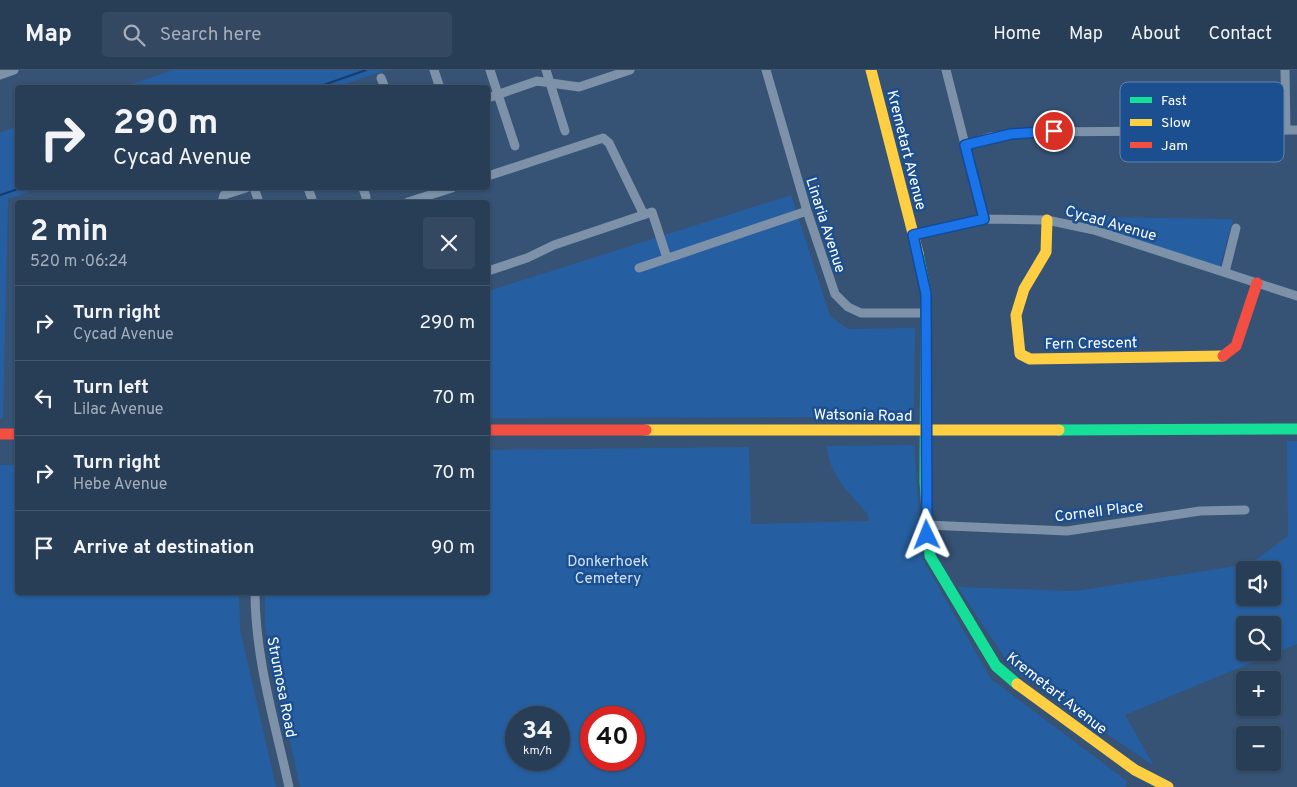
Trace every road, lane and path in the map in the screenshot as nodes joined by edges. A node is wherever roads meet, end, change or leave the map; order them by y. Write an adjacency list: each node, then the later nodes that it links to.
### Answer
1 (14, 70): 10 (street)
2 (434, 70): 14 (street)
3 (490, 70): 15 (street)
4 (546, 70): 12 (street)
5 (766, 70): 28 (street, Linaria Avenue)
6 (871, 70): 33 (street, Kremetart Avenue)
7 (946, 70): 21 (street)
8 (1285, 70): 17 (street)
9 (628, 71): 12 (street)
10 (0, 76)
11 (381, 78): 13 (street)
12 (549, 81): 15 (street); 19 (street)
13 (384, 85)
14 (439, 85)
15 (498, 94): 16 (street); 22 (street)
16 (490, 97)
17 (1286, 130): 18 (street)
18 (1297, 130)
19 (565, 131)
20 (1120, 131): 21 (street)
21 (965, 145): 30 (street)
22 (515, 146)
23 (490, 175): 29 (street)
24 (239, 190): 26 (street)
25 (446, 190): 27 (street)
26 (222, 200)
27 (414, 200)
28 (807, 211): 34 (street); 40 (street, Linaria Avenue)
29 (644, 215): 34 (street); 36 (street)
30 (984, 219): 31 (street, Cycad Avenue); 33 (street, Cycad Avenue)
31 (1047, 220): 37 (street, Cycad Avenue); 38 (street, Fern Crescent)
32 (1236, 228): 37 (street)
33 (913, 235): 40 (street, Kremetart Avenue)
34 (667, 258): 35 (street)
35 (639, 268)
36 (490, 270)
37 (1225, 272): 38 (street, Cycad Avenue)
38 (1258, 283): 39 (street, Cycad Avenue)
39 (1297, 296)
40 (926, 312): 43 (street, Kremetart Avenue)
41 (1297, 429): 43 (street, Watsonia Road)
42 (490, 430): 43 (street, Watsonia Road)
43 (926, 431): 47 (street, Kremetart Avenue)
44 (0, 434): 45 (street)
45 (15, 434)
46 (1245, 510): 47 (street, Cornell Place)
47 (927, 525): 50 (street, Kremetart Avenue)
48 (255, 595): 49 (street, Strumosa Road)
49 (289, 787)
50 (1168, 787)

